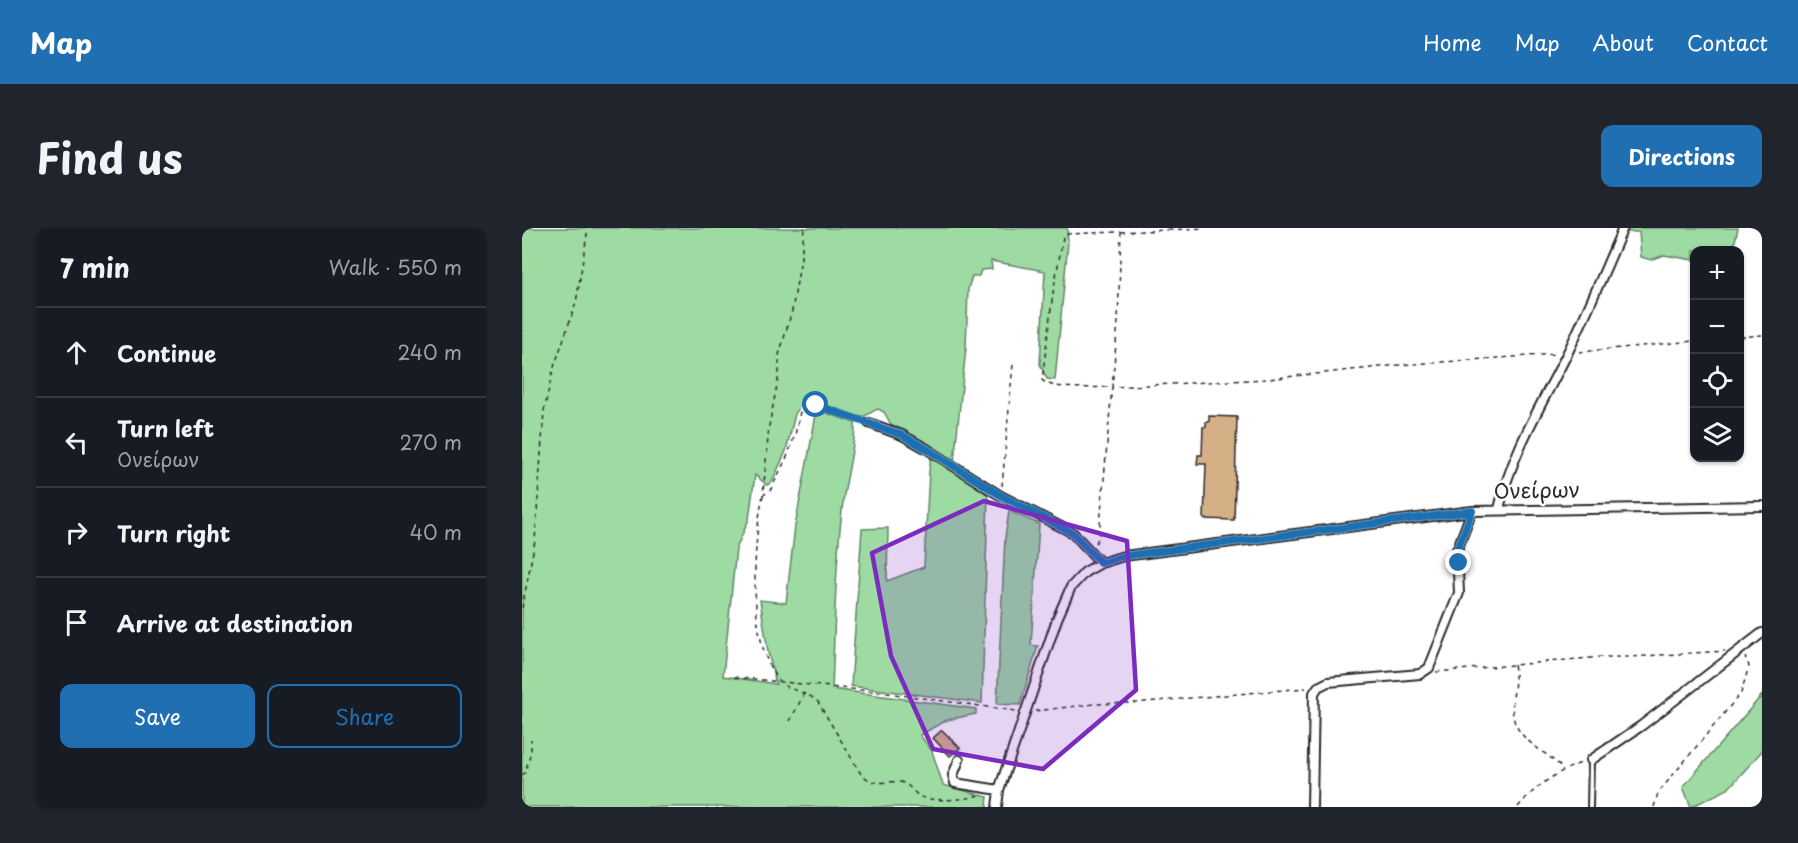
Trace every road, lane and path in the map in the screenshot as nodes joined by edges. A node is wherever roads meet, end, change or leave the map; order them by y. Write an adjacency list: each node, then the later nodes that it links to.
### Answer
1 (588, 228): 21 (path)
2 (804, 228): 14 (path)
3 (1204, 228): 5 (path)
4 (1623, 228): 10 (street)
5 (1168, 229): 6 (path)
6 (1121, 231): 12 (path); 12 (path)
7 (1762, 335): 8 (path)
8 (1744, 337)
9 (1690, 342): 10 (path)
10 (1567, 353): 12 (path); 17 (street)
11 (1013, 364): 15 (path)
12 (1112, 387): 19 (path)
13 (868, 423): 14 (path); 15 (street)
14 (763, 495): 26 (path)
15 (1002, 496): 19 (street)
16 (1762, 506): 17 (street, Ονείρων)
17 (1499, 509): 18 (street, Ονείρων)
18 (1472, 511): 20 (street, Ονείρων); 25 (street)
19 (1093, 552): 20 (street)
20 (1101, 563): 34 (street)
21 (522, 609)
22 (1762, 633): 23 (street)
23 (1742, 650): 24 (path); 30 (street); 39 (path)
24 (1513, 664): 25 (path); 31 (path)
25 (1420, 674): 36 (street)
26 (804, 693): 27 (path); 33 (path)
27 (790, 721)
28 (531, 739): 32 (path)
29 (959, 760): 33 (street)
30 (1590, 760): 31 (path); 38 (lane)
31 (1563, 769): 37 (path)
32 (522, 775)
33 (984, 788): 34 (street)
34 (999, 790): 35 (street)
35 (997, 807)
36 (1312, 807)
37 (1518, 807)
38 (1590, 807)
39 (1654, 807)

